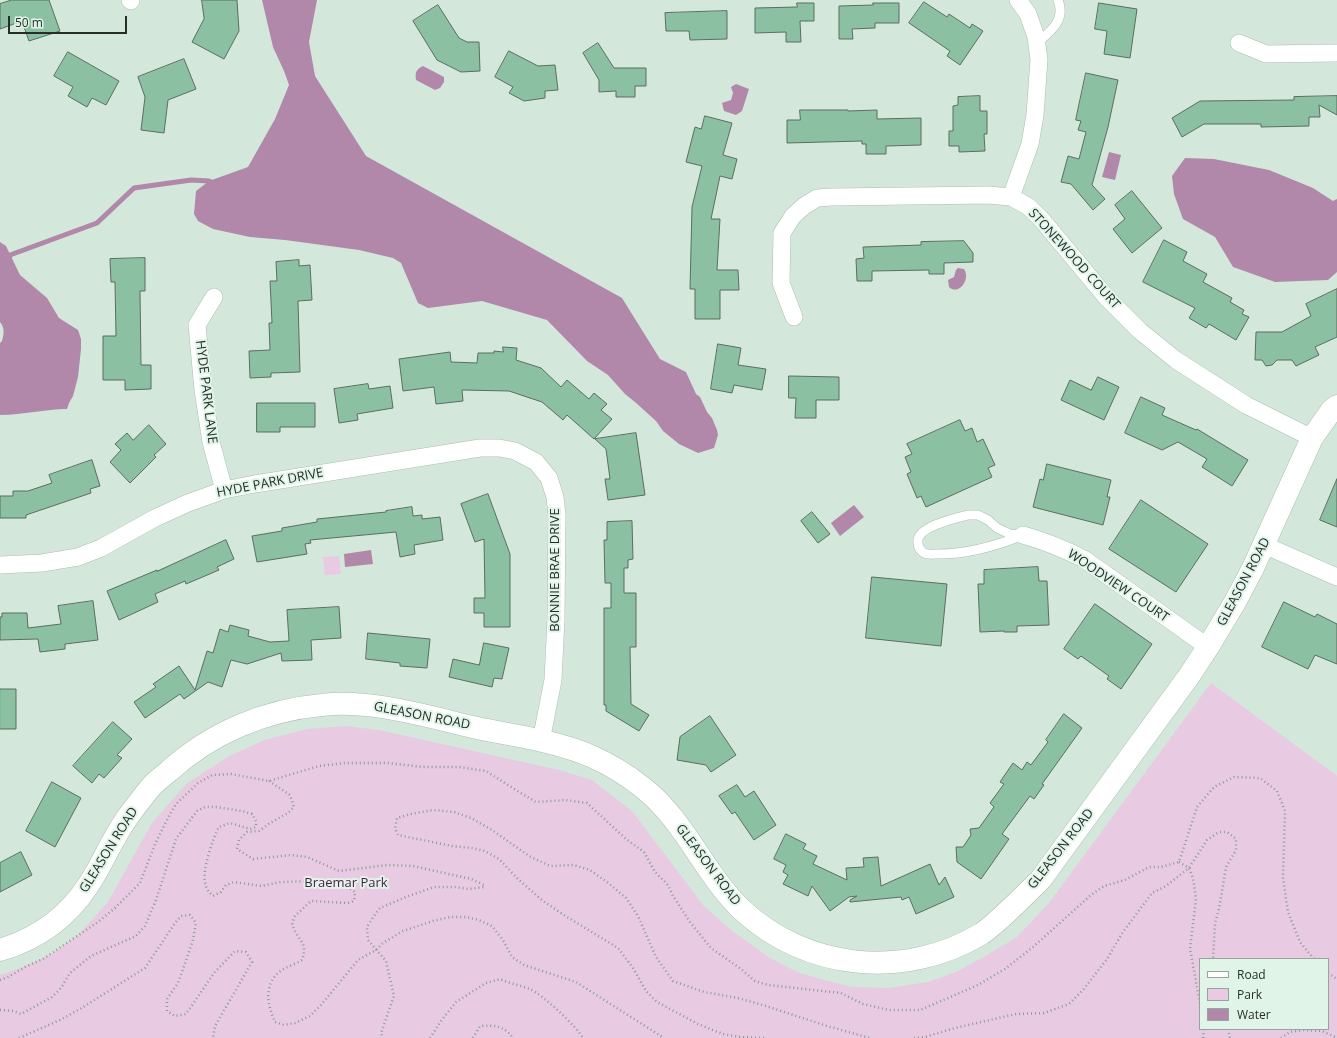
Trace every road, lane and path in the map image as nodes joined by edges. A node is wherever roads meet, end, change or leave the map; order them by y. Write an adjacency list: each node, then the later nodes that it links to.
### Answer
1 (1018, 0): 3 (street)
2 (1058, 0): 3 (lane)
3 (1037, 43): 6 (street)
4 (1239, 43): 5 (street)
5 (1337, 53)
6 (1012, 197): 8 (street, STONEWOOD COURT); 10 (street, STONEWOOD COURT)
7 (214, 297): 12 (street, HYDE PARK LANE)
8 (794, 317)
9 (1337, 406): 10 (street, GLEASON ROAD)
10 (1312, 438): 14 (street, GLEASON ROAD)
11 (480, 448): 12 (street, HYDE PARK DRIVE); 18 (street, BONNIE BRAE DRIVE)
12 (224, 490): 15 (street, HYDE PARK DRIVE)
13 (1023, 536): 13 (lane); 17 (street, WOODVIEW COURT)
14 (1264, 545): 16 (street); 17 (street, GLEASON ROAD)
15 (0, 565)
16 (1337, 577)
17 (1208, 647): 18 (street, GLEASON ROAD)
18 (541, 741): 22 (street, GLEASON ROAD)
19 (269, 781): 23 (path)
20 (1179, 862): 21 (path)
21 (1189, 868): 24 (path); 25 (path); 37 (path)
22 (0, 950)
23 (376, 950): 26 (path); 29 (path); 34 (path)
24 (1213, 958)
25 (1199, 998)
26 (0, 1010)
27 (19, 1038): 28 (path)
28 (213, 1038)
29 (383, 1038)
30 (430, 1038): 33 (path)
31 (473, 1038): 32 (path)
32 (513, 1038)
33 (583, 1038)
34 (664, 1038)
35 (764, 1038): 36 (path)
36 (870, 1038)
37 (914, 1038)
38 (1281, 1038): 39 (path)
39 (1337, 1038)

